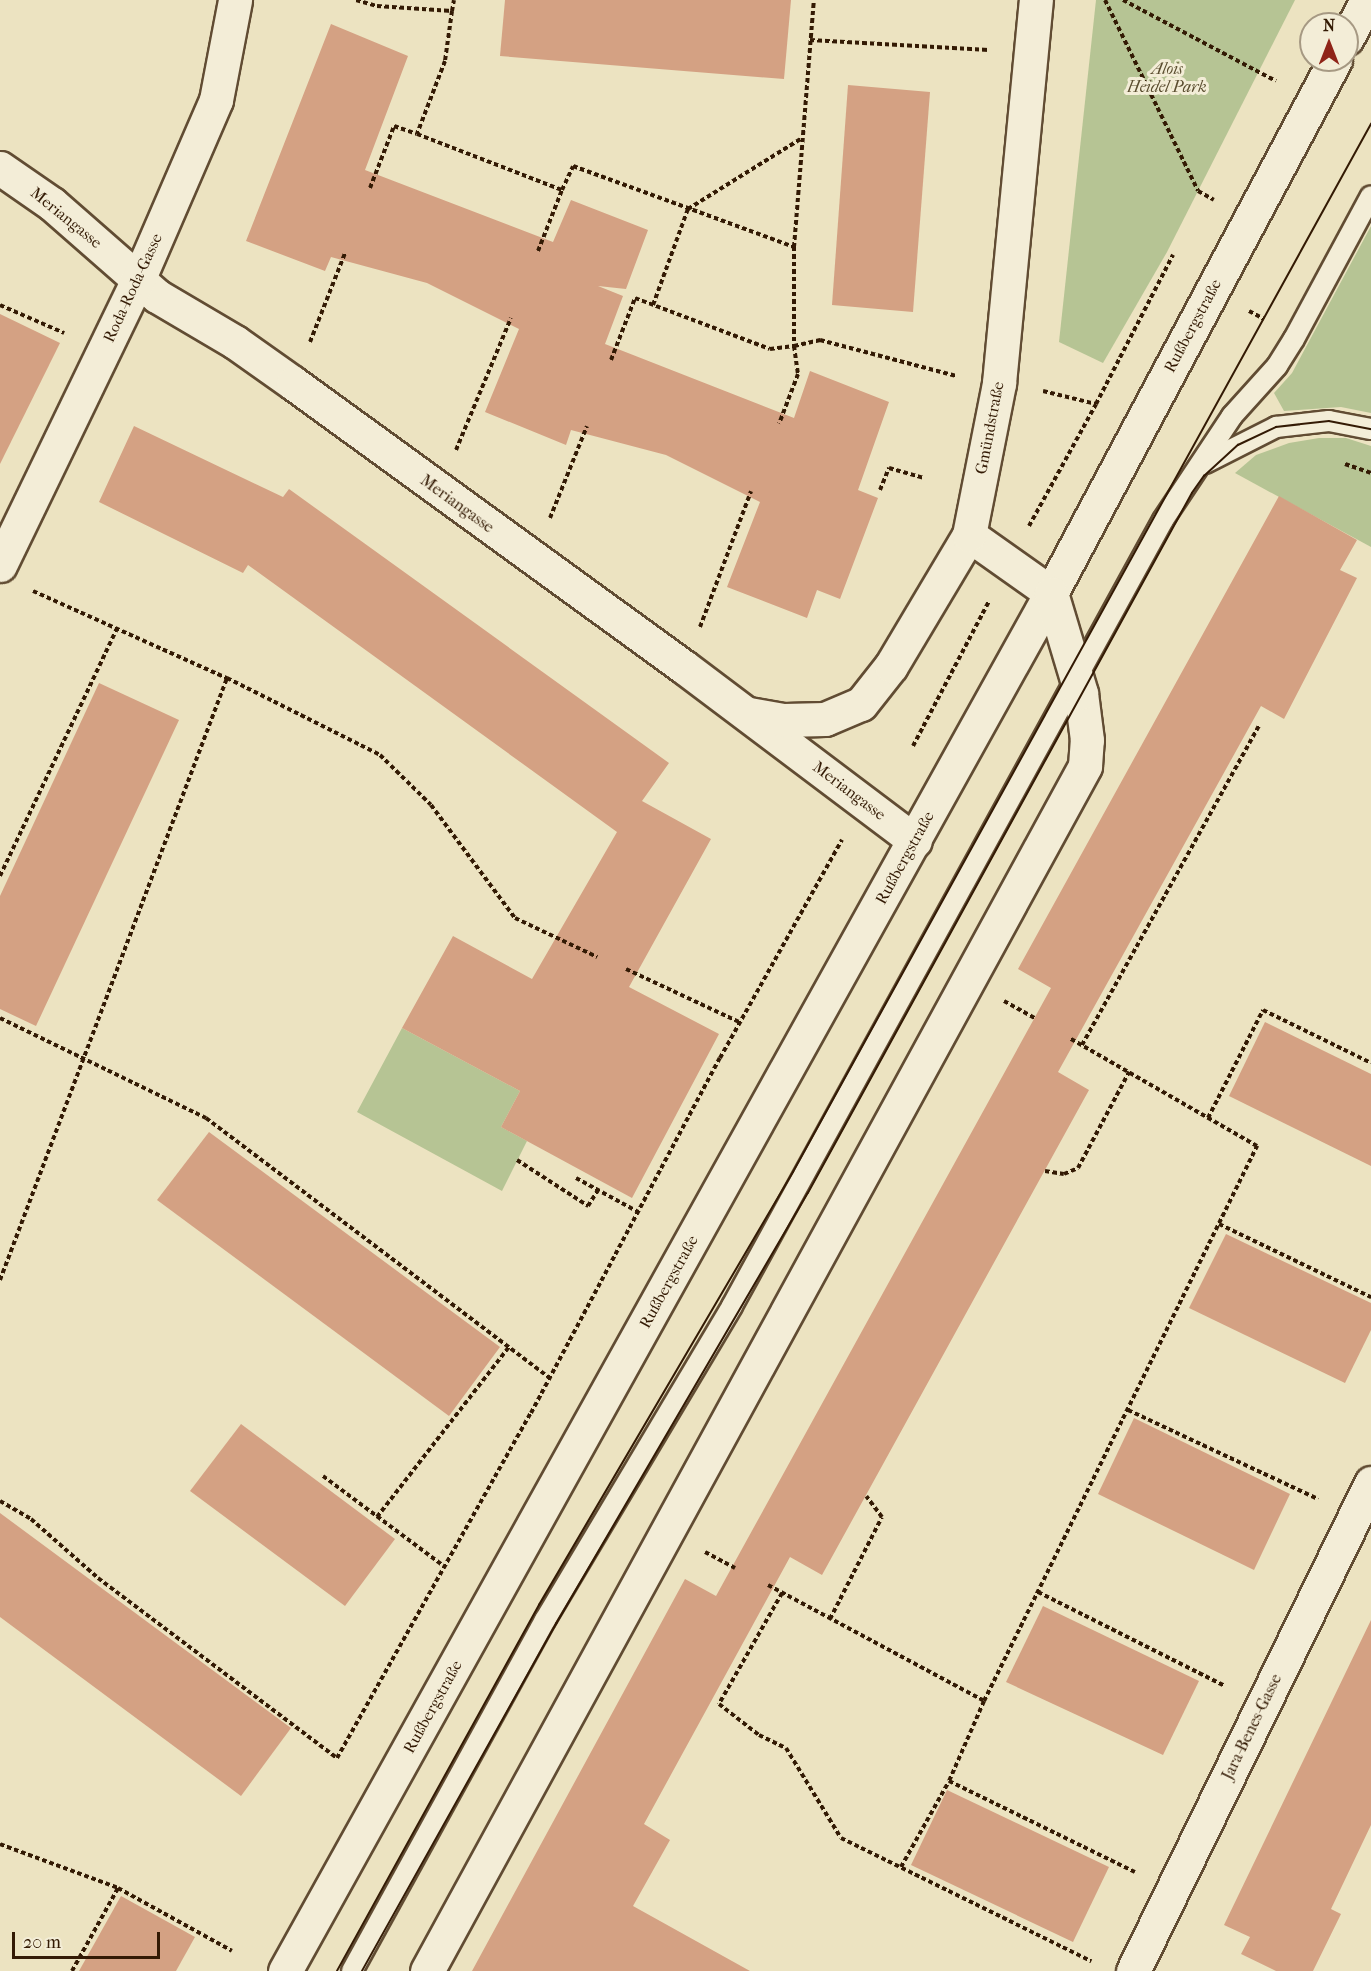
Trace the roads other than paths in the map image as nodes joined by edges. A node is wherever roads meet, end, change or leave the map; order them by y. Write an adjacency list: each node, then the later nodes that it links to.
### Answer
1 (235, 0): 8 (street, Roda-Roda-Gasse)
2 (1036, 0): 11 (street, Gmündstraße)
3 (1367, 0): 4 (street)
4 (1359, 15)
5 (1329, 72): 13 (street, Rußbergstraße)
6 (0, 168): 8 (street, Meriangasse)
7 (1371, 196): 10 (lane)
8 (140, 278): 12 (street, Roda-Roda-Gasse); 15 (street, Meriangasse)
9 (1371, 429): 10 (lane)
10 (1198, 468): 14 (lane)
11 (969, 535): 13 (street); 15 (street, Gmündstraße)
12 (0, 565)
13 (1051, 593): 14 (street); 16 (street, Rußbergstraße)
14 (1077, 679): 19 (lane); 20 (street)
15 (745, 713): 16 (street, Meriangasse)
16 (915, 841): 18 (street, Rußbergstraße)
17 (1371, 1483): 21 (street, Jara-Benes-Gasse)
18 (285, 1971)
19 (352, 1971)
20 (426, 1971)
21 (1133, 1971)

